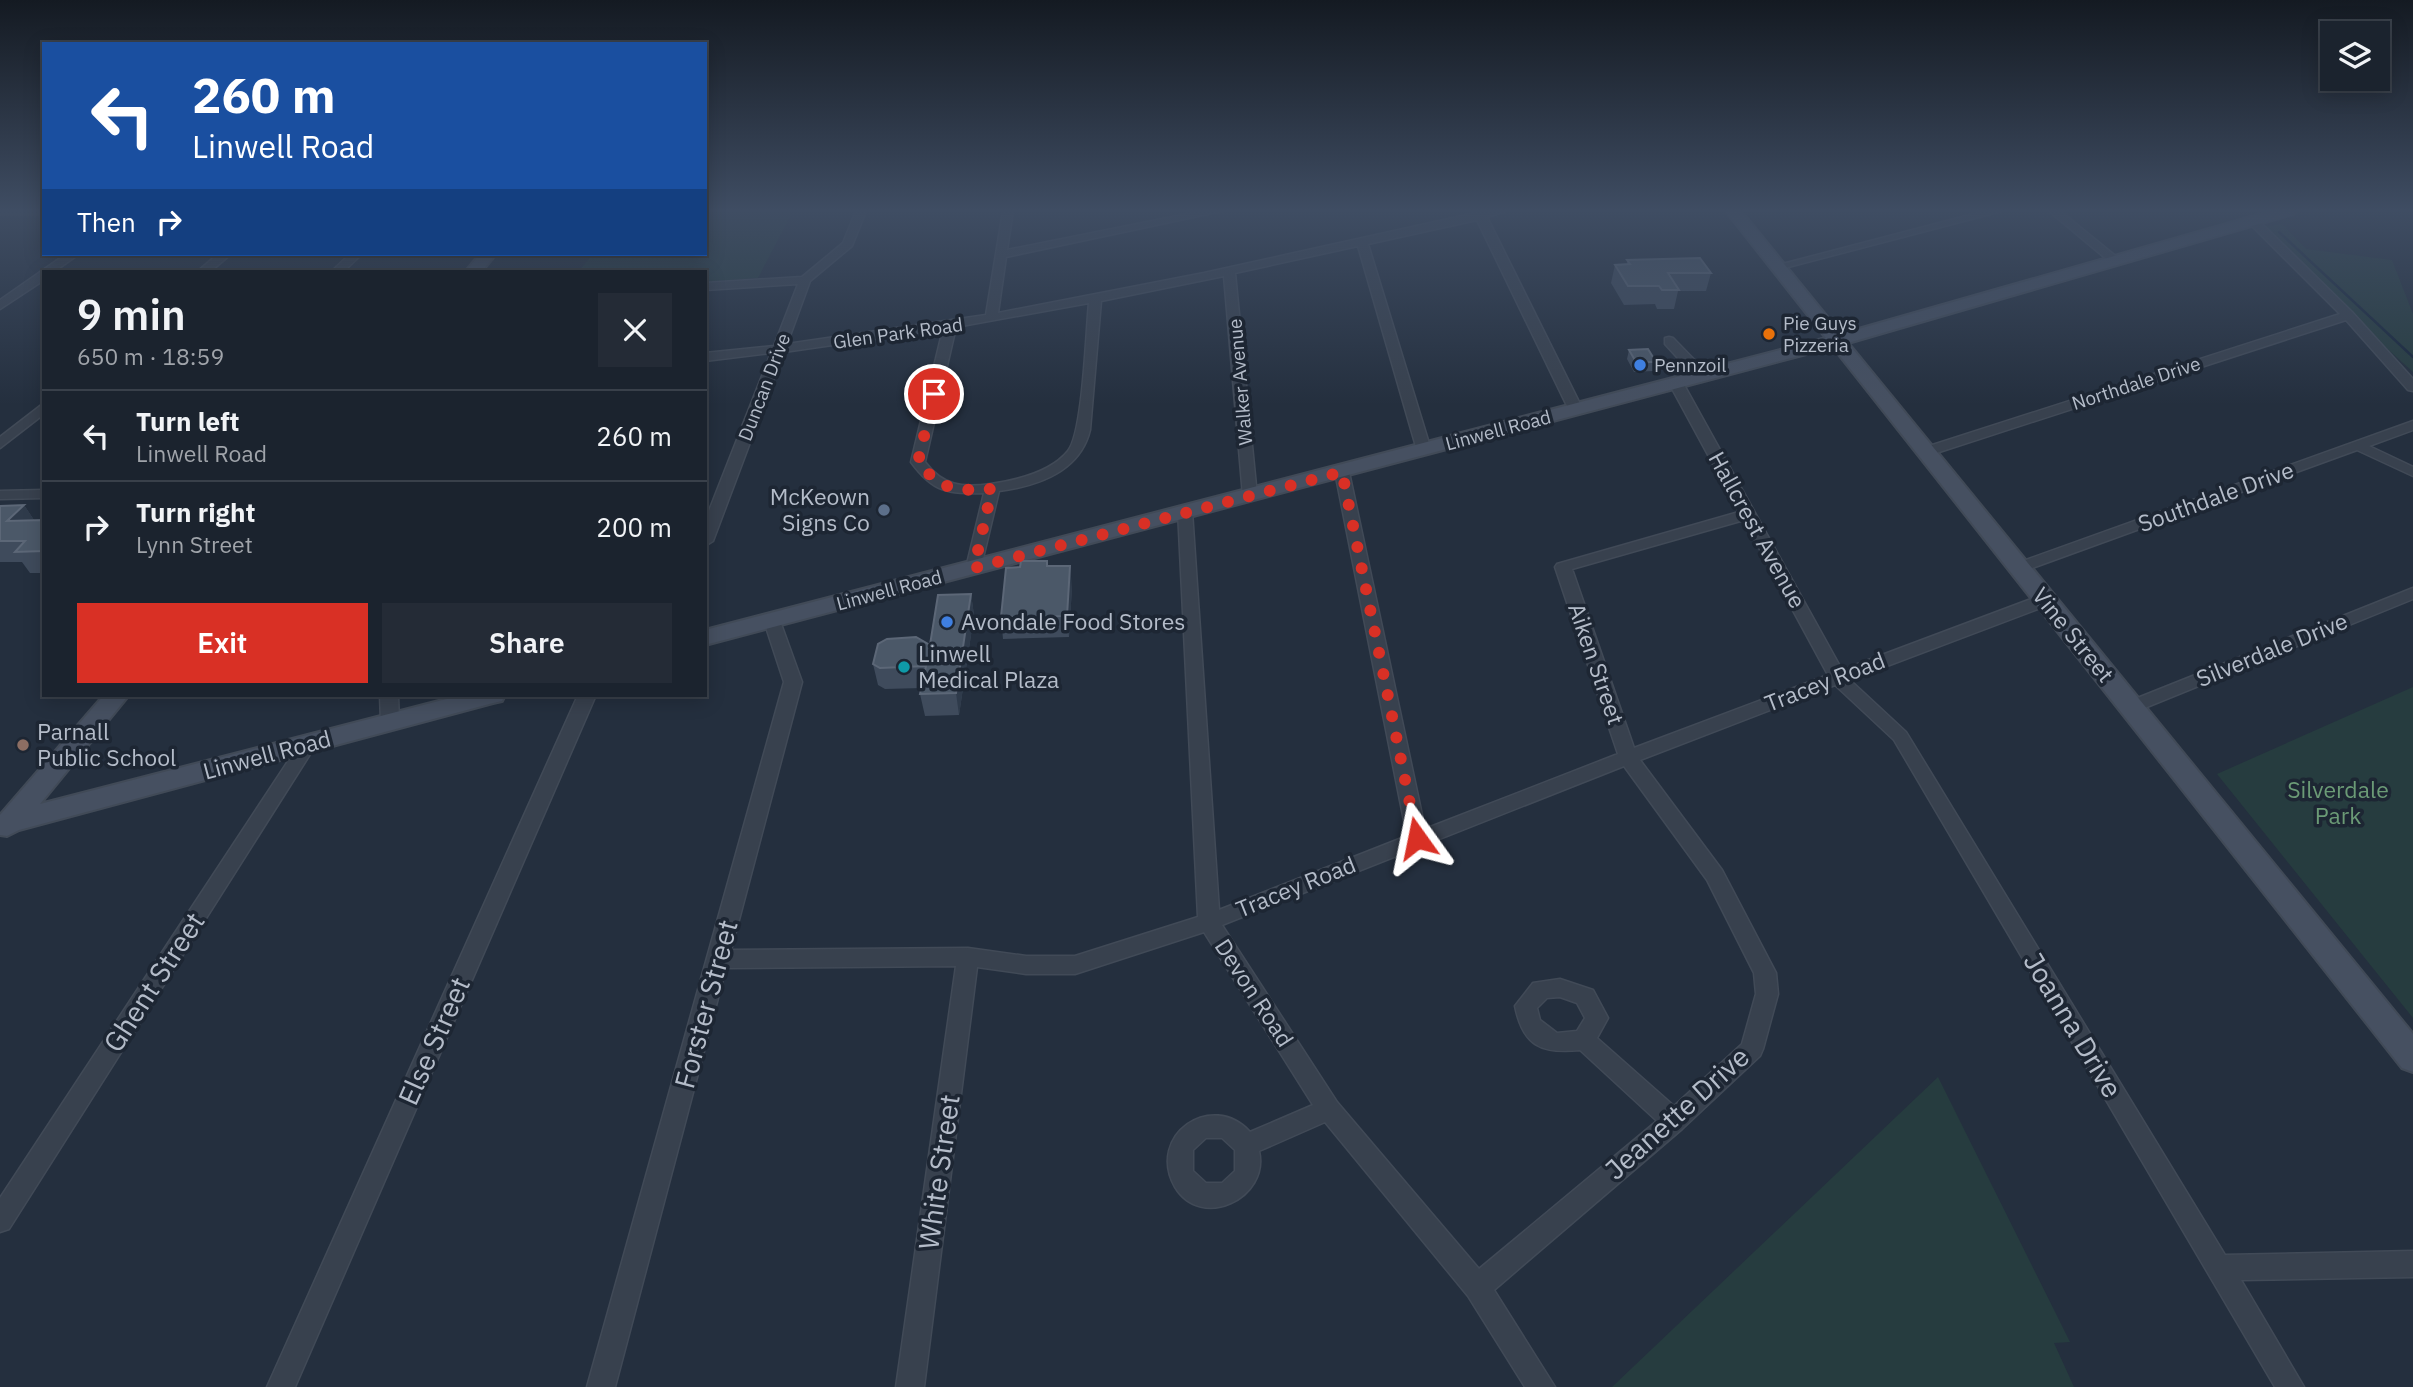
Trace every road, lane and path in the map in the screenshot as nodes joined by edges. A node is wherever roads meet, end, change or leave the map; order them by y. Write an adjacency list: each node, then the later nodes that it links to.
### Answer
1 (42, 276): 14 (street)
2 (810, 276): 11 (street, Duncan Drive)
3 (998, 276): 17 (street)
4 (1197, 276): 13 (street, Glen Park Road)
5 (1230, 276): 39 (street, Walker Avenue)
6 (1372, 276): 32 (street)
7 (1510, 276): 28 (street)
8 (1784, 276): 15 (main road, Vine Street)
9 (2060, 276): 19 (main road, Linwell Road)
10 (2308, 276): 16 (street)
11 (805, 280): 12 (street); 22 (street, Duncan Drive)
12 (707, 287)
13 (1095, 297): 17 (street, Glen Park Road); 36 (street)
14 (0, 306)
15 (1815, 315): 19 (main road); 21 (main road, Vine Street)
16 (2348, 315): 26 (street); 33 (street, Northdale Drive)
17 (991, 318): 18 (street, Glen Park Road)
18 (950, 326): 22 (street, Glen Park Road); 36 (street)
19 (1875, 329): 21 (main road, Linwell Road)
20 (1670, 341): 24 (street)
21 (1835, 341): 24 (main road, Linwell Road); 33 (main road, Vine Street)
22 (779, 350): 23 (street, Glen Park Road); 42 (street, Duncan Drive)
23 (707, 357)
24 (1702, 376): 25 (main road, Linwell Road)
25 (1676, 383): 28 (main road, Linwell Road); 41 (street, Hallcrest Avenue)
26 (2413, 387)
27 (42, 409): 30 (street)
28 (1576, 410): 32 (main road, Linwell Road)
29 (2413, 425): 31 (street, Southdale Drive)
30 (0, 444)
31 (2359, 446): 35 (street); 44 (street, Southdale Drive)
32 (1424, 450): 34 (main road, Linwell Road)
33 (1925, 452): 44 (main road, Vine Street)
34 (1342, 472): 39 (main road, Linwell Road); 59 (street)
35 (2413, 472)
36 (992, 489): 43 (street)
37 (42, 494): 38 (street)
38 (0, 495)
39 (1250, 496): 40 (main road, Linwell Road)
40 (1185, 511): 43 (main road, Linwell Road); 60 (street, Devon Road)
41 (1749, 514): 49 (street, Hallcrest Avenue); 57 (street, Aiken Street)
42 (707, 536)
43 (974, 568): 47 (main road, Linwell Road)
44 (2018, 568): 46 (main road, Vine Street)
45 (2413, 593): 54 (street, Silverdale Drive)
46 (2045, 600): 49 (street, Tracey Road); 54 (main road, Vine Street)
47 (772, 621): 48 (main road, Linwell Road); 62 (street, Forster Street)
48 (707, 637)
49 (1838, 678): 57 (street, Tracey Road); 70 (street, Joanna Drive)
50 (115, 697): 58 (main road)
51 (389, 697): 55 (street)
52 (485, 697): 55 (main road, Linwell Road)
53 (586, 697): 72 (street, Else Street)
54 (2131, 706): 64 (main road, Vine Street)
55 (390, 722): 56 (main road, Linwell Road)
56 (308, 744): 58 (main road, Linwell Road); 68 (street, Ghent Street)
57 (1628, 757): 59 (street, Tracey Road); 66 (street, Jeanette Drive)
58 (3, 828)
59 (1417, 838): 60 (street, Tracey Road)
60 (1209, 922): 61 (street, Tracey Road); 65 (street, Devon Road)
61 (968, 957): 62 (street, Tracey Road); 74 (street, White Street)
62 (719, 959): 73 (street, Forster Street)
63 (1584, 1040): 66 (street)
64 (2413, 1058)
65 (1329, 1109): 67 (street); 71 (street, Devon Road)
66 (1674, 1121): 71 (street, Jeanette Drive)
67 (1246, 1144)
68 (0, 1220)
69 (2413, 1264): 70 (street)
70 (2219, 1268): 76 (street, Joanna Drive)
71 (1478, 1287): 75 (street, Devon Road)
72 (281, 1387)
73 (601, 1387)
74 (910, 1387)
75 (1541, 1387)
76 (2290, 1387)

